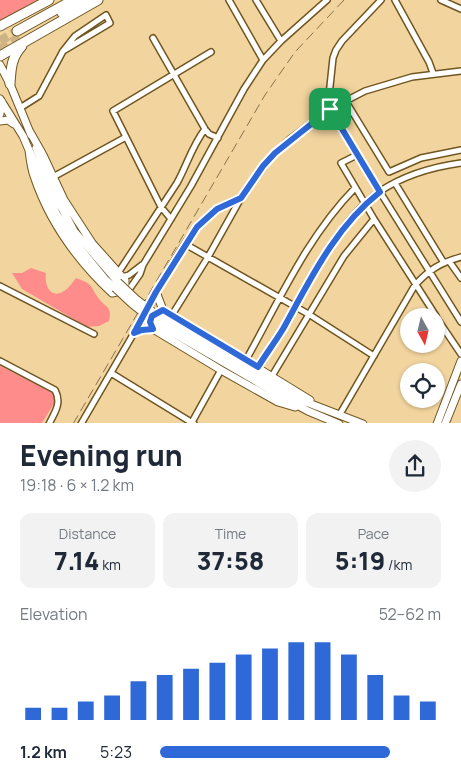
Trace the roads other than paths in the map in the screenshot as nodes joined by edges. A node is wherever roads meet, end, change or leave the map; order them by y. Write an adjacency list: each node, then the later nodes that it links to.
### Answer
1 (49, 0): 12 (highway)
2 (73, 0): 14 (highway)
3 (85, 0): 14 (highway)
4 (98, 0): 14 (highway)
5 (229, 0): 21 (street)
6 (256, 0): 16 (street)
7 (327, 0): 16 (street)
8 (381, 0): 31 (street)
9 (395, 0): 24 (street)
10 (441, 0): 11 (street)
11 (461, 9)
12 (2, 25): 13 (highway)
13 (0, 36)
14 (21, 36): 17 (highway); 20 (highway); 27 (highway)
15 (153, 38): 26 (street)
16 (281, 41): 21 (street)
17 (0, 45)
18 (63, 51): 18 (street); 30 (street)
19 (211, 52): 26 (street)
20 (0, 56)
21 (263, 60): 38 (street)
22 (0, 66): 25 (street)
23 (461, 70): 24 (street)
24 (433, 73): 28 (street)
25 (3, 75): 27 (street)
26 (174, 75): 35 (street); 37 (street)
27 (10, 84): 30 (street)
28 (345, 100): 31 (street); 39 (street)
29 (1, 101): 32 (street); 34 (street)
30 (20, 108): 36 (street)
31 (330, 109): 40 (street); 46 (street)
32 (0, 114)
33 (0, 121): 34 (street)
34 (16, 125): 58 (street)
35 (205, 129): 38 (street); 48 (street)
36 (30, 132): 42 (street); 58 (street)
37 (126, 137): 42 (street); 48 (street)
38 (218, 138): 49 (street)
39 (461, 150)
40 (357, 155): 44 (street); 45 (street)
41 (461, 162): 43 (street)
42 (53, 177): 58 (street)
43 (395, 183): 45 (street); 54 (street)
44 (356, 188): 47 (street); 62 (street)
45 (380, 192): 47 (street); 56 (street)
46 (241, 198): 51 (street); 52 (street)
47 (365, 204): 50 (street); 63 (street)
48 (161, 207): 49 (street); 58 (street)
49 (171, 219): 55 (street)
50 (374, 219): 60 (street); 67 (street)
51 (185, 244): 52 (street); 61 (street)
52 (208, 257): 62 (street); 66 (street)
53 (461, 257): 54 (street)
54 (447, 262): 56 (street); 57 (street)
55 (143, 265): 58 (street); 58 (street)
56 (428, 271): 60 (street); 68 (street)
57 (461, 278)
58 (117, 283): 69 (street, bridge)
59 (0, 286): 72 (street)
60 (415, 286): 64 (street); 74 (street)
61 (156, 292): 65 (street); 71 (street)
62 (280, 298): 63 (street); 75 (street)
63 (295, 306): 67 (street); 78 (street)
64 (430, 308)
65 (163, 310): 66 (street); 69 (street)
66 (172, 315): 75 (street)
67 (310, 315): 74 (street); 81 (street)
68 (461, 320)
69 (157, 323): 71 (street); 79 (street); 83 (street); 84 (street)
70 (445, 330): 73 (street)
71 (134, 333): 80 (street)
72 (94, 334)
73 (461, 354)
74 (374, 356): 85 (street)
75 (246, 360): 78 (street)
76 (0, 361): 86 (street)
77 (461, 361): 91 (street)
78 (258, 367): 81 (street)
79 (221, 370): 84 (street); 88 (street)
80 (111, 373): 87 (street); 88 (street)
81 (272, 376): 83 (street)
82 (461, 384): 92 (street)
83 (323, 408): 85 (street)
84 (308, 411): 89 (street)
85 (340, 414): 90 (street)
86 (49, 423)
87 (83, 423)
88 (192, 423)
89 (337, 423)
90 (361, 423)
91 (437, 423)
92 (445, 423)

